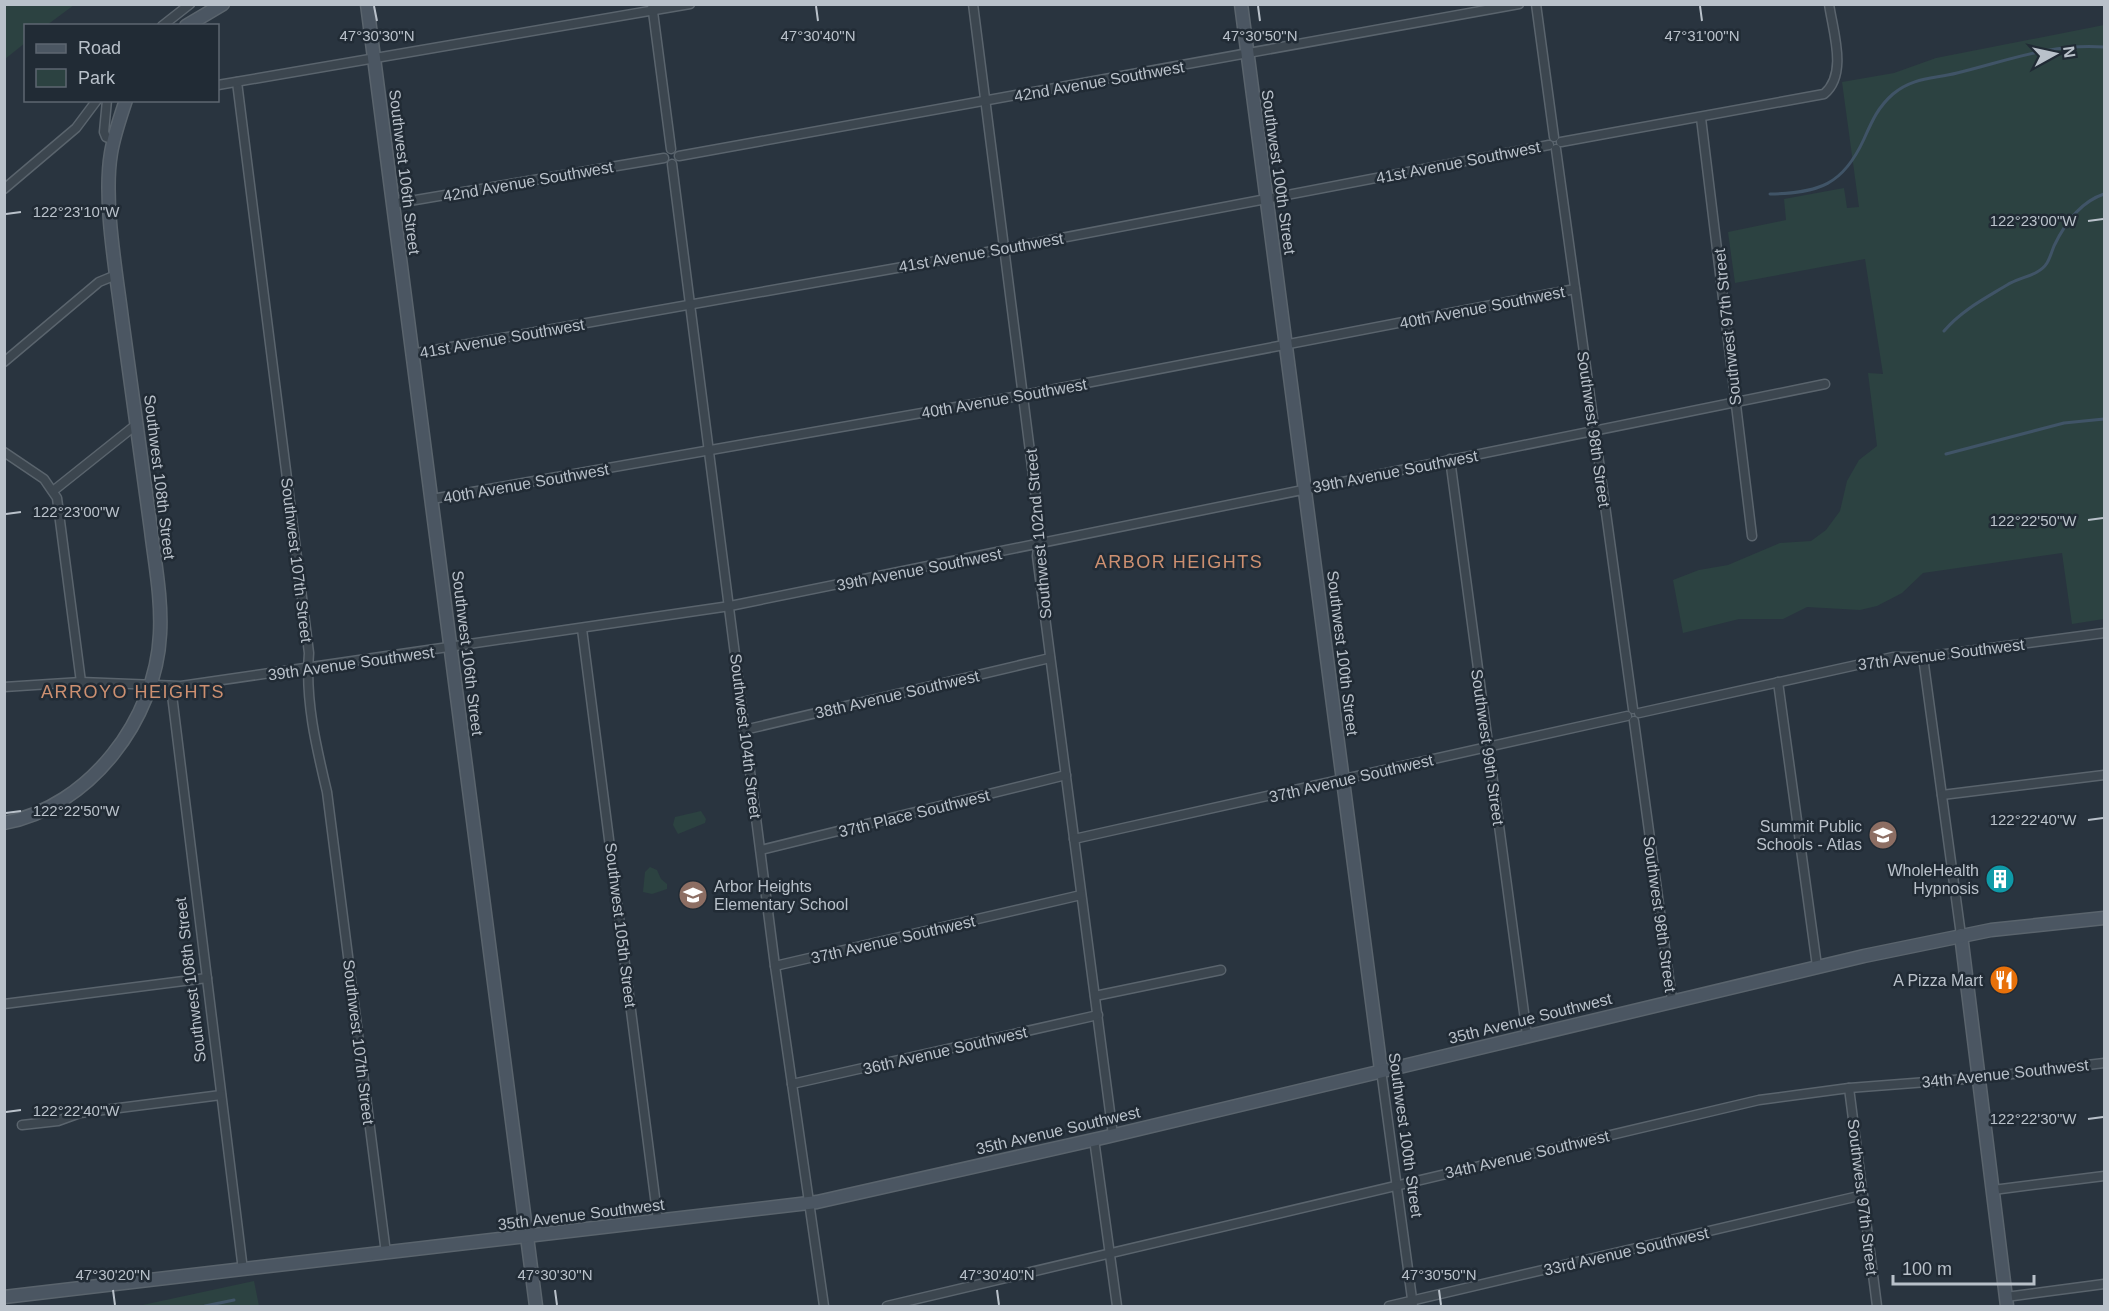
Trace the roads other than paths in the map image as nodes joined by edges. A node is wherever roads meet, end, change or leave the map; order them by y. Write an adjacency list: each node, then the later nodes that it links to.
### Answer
1 (190, 4): 11 (street)
2 (223, 4): 12 (street)
3 (367, 4): 14 (street, Southwest 106th Street)
4 (690, 4): 10 (street)
5 (973, 4): 17 (street, Southwest 102nd Street)
6 (1241, 4): 13 (street, Southwest 100th Street)
7 (1519, 4): 13 (street, 42nd Avenue Southwest)
8 (1536, 4): 23 (street, Southwest 98th Street)
9 (1832, 5): 21 (street, 41st Avenue Southwest)
10 (652, 8): 14 (street); 24 (street)
11 (165, 24)
12 (189, 24)
13 (1247, 54): 17 (street, 42nd Avenue Southwest); 29 (street, Southwest 100th Street)
14 (374, 58): 15 (street); 30 (street, Southwest 106th Street)
15 (237, 82): 16 (street); 57 (street, Southwest 107th Street)
16 (219, 85)
17 (985, 101): 25 (street, 42nd Avenue Southwest); 31 (street, Southwest 102nd Street)
18 (96, 102): 28 (street)
19 (107, 102): 22 (street)
20 (125, 102): 22 (street, Southwest 108th Street)
21 (1701, 118): 23 (street, 41st Avenue Southwest); 40 (street, Southwest 97th Street)
22 (114, 140): 32 (street, Southwest 108th Street)
23 (1555, 143): 29 (street, 41st Avenue Southwest); 33 (street, Southwest 98th Street)
24 (671, 149): 25 (street); 26 (street)
25 (679, 156): 27 (street)
26 (664, 158): 27 (street); 30 (street, 42nd Avenue Southwest)
27 (672, 164): 34 (street, Southwest 104th Street)
28 (4, 189)
29 (1266, 199): 31 (street, 41st Avenue Southwest); 35 (street, Southwest 100th Street)
30 (392, 204): 36 (street, Southwest 106th Street)
31 (1004, 249): 34 (street, 41st Avenue Southwest); 39 (street, Southwest 102nd Street)
32 (116, 275): 37 (street); 41 (street, Southwest 108th Street)
33 (1575, 289): 35 (street, 40th Avenue Southwest); 42 (street, Southwest 98th Street)
34 (690, 304): 36 (street, 41st Avenue Southwest); 43 (street, Southwest 104th Street)
35 (1286, 345): 39 (street, 40th Avenue Southwest); 46 (street, Southwest 100th Street)
36 (411, 354): 48 (street, Southwest 106th Street)
37 (4, 362)
38 (1825, 384): 40 (street, 39th Avenue Southwest)
39 (1024, 395): 43 (street, 40th Avenue Southwest); 50 (street, Southwest 102nd Street)
40 (1736, 401): 42 (street, 39th Avenue Southwest); 49 (street, Southwest 97th Street)
41 (137, 424): 47 (street); 60 (street, Southwest 108th Street)
42 (1594, 431): 45 (street, 39th Avenue Southwest); 63 (street, Southwest 98th Street)
43 (710, 451): 48 (street, 40th Avenue Southwest); 51 (street, Southwest 104th Street)
44 (4, 452): 47 (street)
45 (1450, 459): 46 (street, 39th Avenue Southwest); 65 (street, Southwest 99th Street)
46 (1306, 488): 50 (street, 39th Avenue Southwest); 68 (street, Southwest 100th Street)
47 (53, 491): 58 (street)
48 (432, 499): 54 (street, Southwest 106th Street)
49 (1752, 536)
50 (1038, 544): 51 (street, 39th Avenue Southwest); 56 (street, Southwest 102nd Street)
51 (730, 606): 52 (street, 39th Avenue Southwest); 64 (street, Southwest 104th Street)
52 (582, 629): 54 (street, 39th Avenue Southwest); 99 (street, Southwest 105th Street)
53 (2104, 633): 55 (street, 37th Avenue Southwest)
54 (451, 648): 57 (street, 39th Avenue Southwest); 100 (street, Southwest 106th Street)
55 (1923, 657): 59 (street, 37th Avenue Southwest); 69 (street)
56 (1050, 658): 64 (street, 38th Avenue Southwest); 67 (street, Southwest 102nd Street)
57 (307, 670): 62 (street, 39th Avenue Southwest); 101 (street, Southwest 107th Street)
58 (81, 682): 60 (street, 39th Avenue Southwest); 61 (street, 39th Avenue Southwest)
59 (1778, 682): 63 (street, 37th Avenue Southwest); 77 (street)
60 (152, 683): 62 (street, 39th Avenue Southwest); 70 (street, Southwest 108th Street)
61 (4, 687)
62 (171, 687): 79 (street, Southwest 108th Street)
63 (1633, 715): 65 (street, 37th Avenue Southwest); 81 (street, Southwest 98th Street)
64 (744, 730): 72 (street, Southwest 104th Street)
65 (1488, 747): 68 (street, 37th Avenue Southwest); 84 (street, Southwest 99th Street)
66 (2104, 775): 69 (street)
67 (1066, 776): 71 (street, Southwest 102nd Street); 72 (street, 37th Place Southwest)
68 (1342, 780): 71 (street, 37th Avenue Southwest); 86 (street, Southwest 100th Street)
69 (1942, 795): 75 (street)
70 (4, 823)
71 (1074, 839): 73 (street, Southwest 102nd Street)
72 (761, 850): 76 (street, Southwest 104th Street)
73 (1081, 895): 76 (street, 37th Avenue Southwest); 80 (street, Southwest 102nd Street)
74 (2104, 918): 75 (street, 35th Avenue Southwest)
75 (1960, 935): 77 (street, 35th Avenue Southwest); 87 (street)
76 (775, 966): 88 (street, Southwest 104th Street)
77 (1817, 966): 81 (street, 35th Avenue Southwest)
78 (1221, 970): 80 (street)
79 (207, 978): 82 (street); 90 (street, Southwest 108th Street)
80 (1095, 996): 83 (street, Southwest 102nd Street)
81 (1672, 1000): 84 (street, 35th Avenue Southwest)
82 (4, 1004)
83 (1098, 1015): 88 (street, 36th Avenue Southwest); 92 (street, Southwest 102nd Street)
84 (1527, 1035): 86 (street, 35th Avenue Southwest)
85 (2104, 1063): 87 (street, 34th Avenue Southwest)
86 (1381, 1071): 92 (street, 35th Avenue Southwest); 95 (street, Southwest 100th Street)
87 (1979, 1078): 89 (street, 34th Avenue Southwest); 96 (street)
88 (792, 1084): 98 (street, Southwest 104th Street)
89 (1849, 1088): 95 (street, 34th Avenue Southwest); 97 (street, Southwest 97th Street)
90 (221, 1095): 91 (street); 103 (street, Southwest 108th Street)
91 (22, 1125)
92 (1113, 1135): 93 (street, 35th Avenue Southwest)
93 (1094, 1139): 98 (street, 35th Avenue Southwest); 102 (street)
94 (2104, 1176): 96 (street)
95 (1397, 1185): 102 (street, 34th Avenue Southwest); 107 (street, Southwest 100th Street)
96 (1993, 1190): 106 (street)
97 (1863, 1196): 107 (street, 33rd Avenue Southwest); 113 (street, Southwest 97th Street)
98 (810, 1203): 99 (street, 35th Avenue Southwest); 109 (street, Southwest 104th Street)
99 (658, 1221): 100 (street, 35th Avenue Southwest)
100 (527, 1237): 101 (street, 35th Avenue Southwest); 108 (street, Southwest 106th Street)
101 (386, 1252): 103 (street, 35th Avenue Southwest)
102 (1110, 1254): 110 (street, 34th Avenue Southwest); 111 (street)
103 (243, 1270): 105 (street, 35th Avenue Southwest)
104 (2104, 1284): 106 (street)
105 (4, 1297)
106 (2007, 1302)
107 (1413, 1304): 112 (street, 33rd Avenue Southwest)
108 (536, 1306)
109 (824, 1306)
110 (887, 1306)
111 (1117, 1306)
112 (1389, 1306)
113 (1877, 1306)

